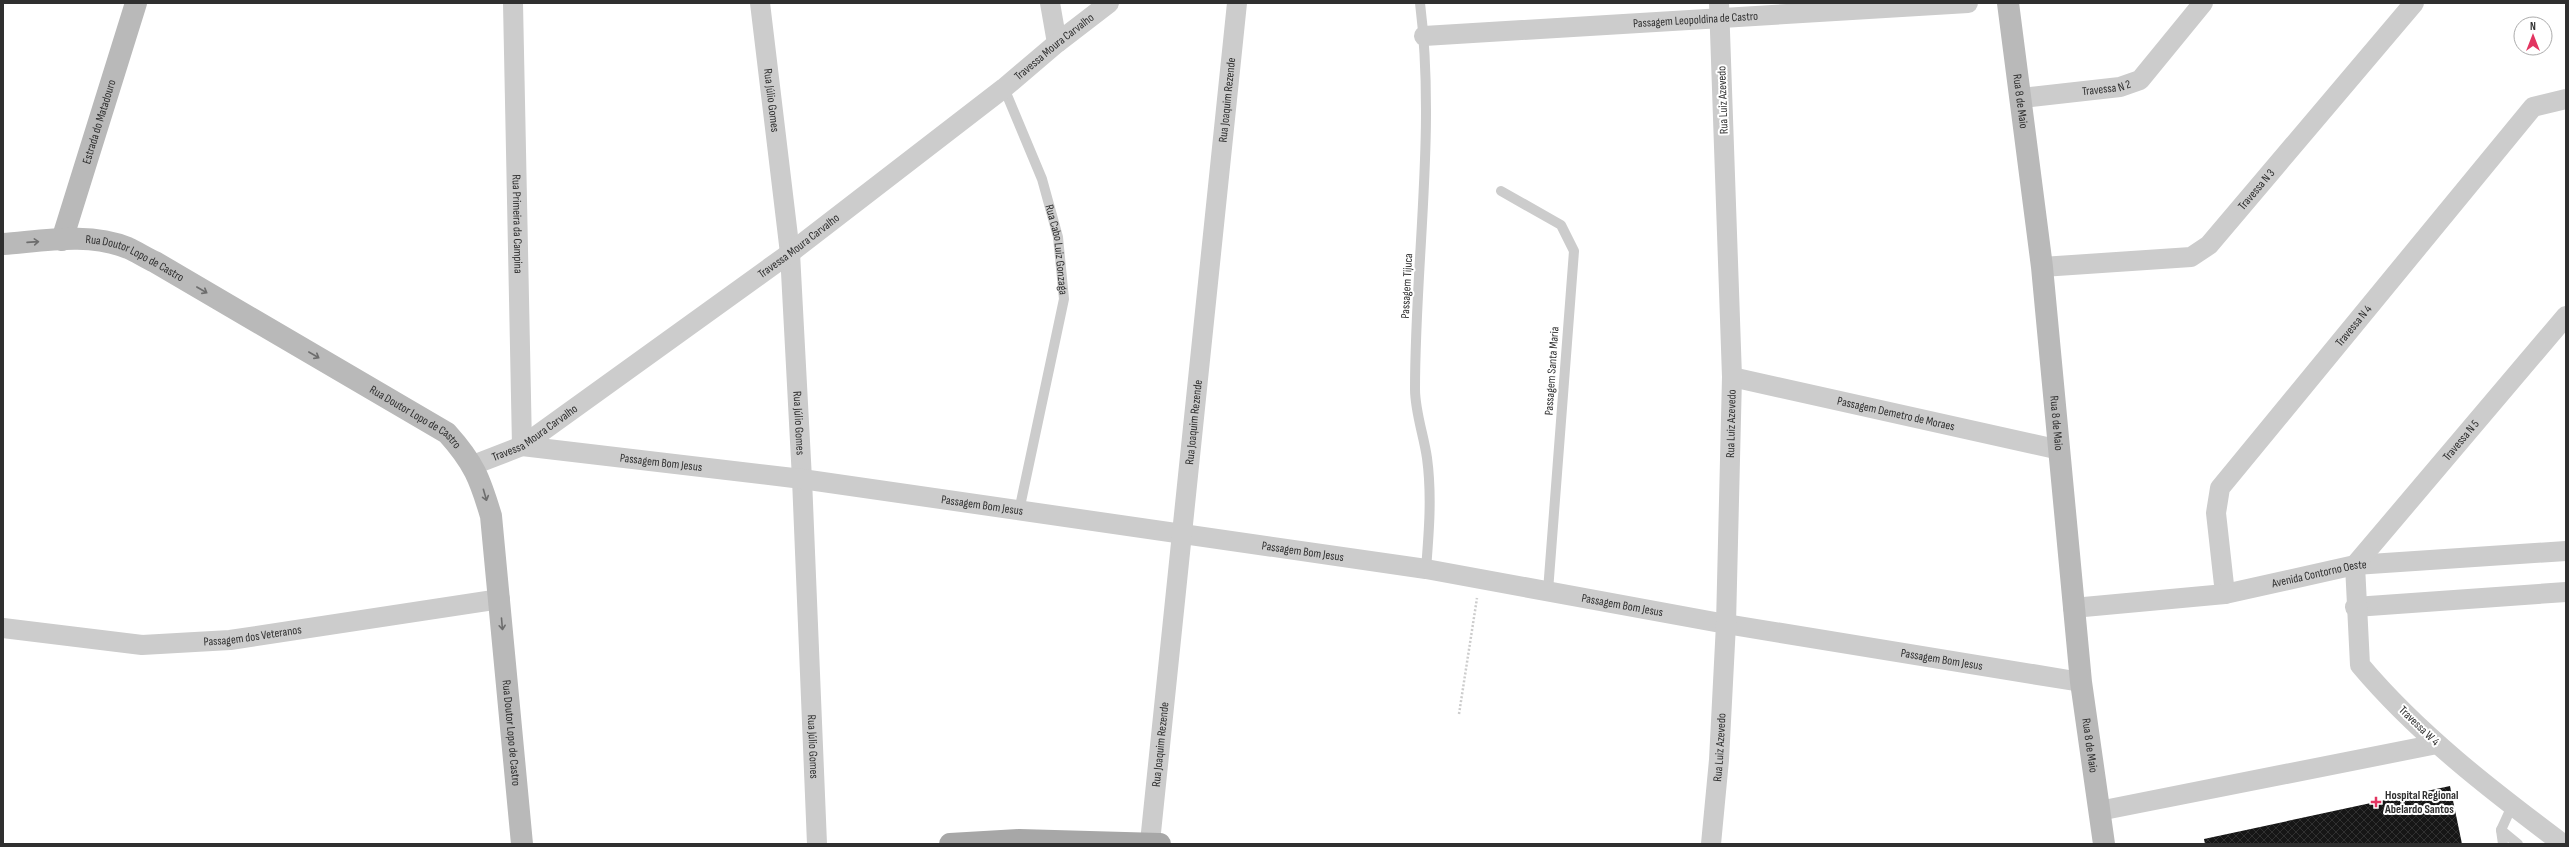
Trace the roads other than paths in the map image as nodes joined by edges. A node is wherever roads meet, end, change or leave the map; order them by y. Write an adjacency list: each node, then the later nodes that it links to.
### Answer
1 (136, 3): 19 (main road, Estrada do Matadouro)
2 (514, 3): 25 (street, Rua Primeira da Campina)
3 (760, 3): 21 (street, Rua Júlio Gomes)
4 (1050, 3): 14 (street)
5 (1109, 3): 14 (street, Travessa Moura Carvalho)
6 (1237, 3): 30 (street, Rua Joaquim Rezende)
7 (1420, 3): 13 (lane, Passagem Tijuca)
8 (1968, 3): 12 (street, Passagem Leopoldina de Castro)
9 (2008, 3): 16 (main road, Rua 8 de Maio)
10 (2203, 3): 16 (street, Travessa N 2)
11 (2414, 3): 22 (street, Travessa N 3)
12 (1719, 11): 13 (street, Passagem Leopoldina de Castro); 24 (street, Rua Luiz Azevedo)
13 (1424, 36): 33 (lane, Passagem Tijuca)
14 (1057, 43): 15 (street, Travessa Moura Carvalho)
15 (1004, 88): 21 (street, Travessa Moura Carvalho); 29 (lane, Rua Cabo Luiz Gonzaga)
16 (2022, 98): 22 (main road, Rua 8 de Maio)
17 (2566, 99): 36 (street, Travessa N 4)
18 (1502, 191): 34 (lane, Passagem Santa Maria)
19 (62, 240): 20 (main road, Rua Doutor Lopo de Castro, one-way to 19); 27 (main road, Rua Doutor Lopo de Castro, one-way to 27)
20 (3, 244)
21 (790, 253): 25 (street, Travessa Moura Carvalho); 28 (street, Rua Júlio Gomes)
22 (2042, 267): 26 (main road, Rua 8 de Maio)
23 (2566, 316): 32 (street, Travessa N 5)
24 (1732, 377): 26 (street, Passagem Demetro de Moraes); 40 (street, Rua Luiz Azevedo)
25 (522, 446): 27 (street, Travessa Moura Carvalho); 28 (street, Passagem Bom Jesus)
26 (2060, 450): 39 (main road, Rua 8 de Maio)
27 (473, 465): 37 (main road, Rua Doutor Lopo de Castro, one-way to 37)
28 (802, 479): 29 (street, Passagem Bom Jesus); 51 (street, Rua Júlio Gomes)
29 (1019, 510): 30 (street, Passagem Bom Jesus)
30 (1182, 534): 33 (street, Passagem Bom Jesus); 49 (street, Rua Joaquim Rezende)
31 (2566, 551): 32 (street, Avenida Contorno Oeste)
32 (2355, 565): 36 (street, Avenida Contorno Oeste); 38 (street, Travessa W 4)
33 (1426, 569): 34 (street, Passagem Bom Jesus)
34 (1548, 591): 40 (street, Passagem Bom Jesus)
35 (2566, 592): 38 (street)
36 (2225, 594): 39 (street, Avenida Contorno Oeste)
37 (500, 599): 41 (street, Passagem dos Veteranos); 50 (main road, Rua Doutor Lopo de Castro, one-way to 50)
38 (2355, 607): 43 (street, Travessa W 4)
39 (2073, 608): 42 (main road, Rua 8 de Maio)
40 (1726, 624): 42 (street, Passagem Bom Jesus); 53 (street, Rua Luiz Azevedo)
41 (3, 628)
42 (2081, 682): 45 (main road, Rua 8 de Maio)
43 (2438, 744): 44 (street, Travessa W 4); 45 (street)
44 (2512, 806): 46 (lane); 56 (street, Travessa W 4)
45 (2099, 810): 47 (main road, Rua 8 de Maio)
46 (2501, 830): 54 (lane); 55 (lane)
47 (2101, 841)
48 (1056, 843): 49 (main road); 52 (main road)
49 (1155, 843)
50 (522, 844)
51 (816, 844)
52 (950, 844)
53 (1711, 844)
54 (2503, 844)
55 (2518, 844)
56 (2562, 844)

